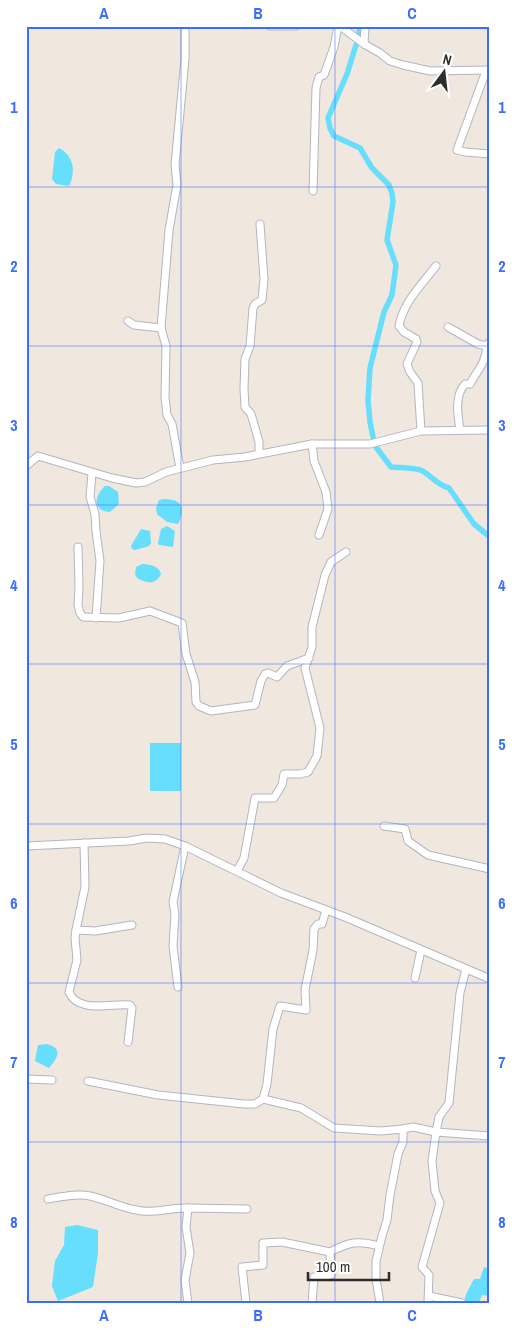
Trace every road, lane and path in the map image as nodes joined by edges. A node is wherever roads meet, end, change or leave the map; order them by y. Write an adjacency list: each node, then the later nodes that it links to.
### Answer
1 (185, 26): 14 (street)
2 (270, 26): 3 (street)
3 (296, 26)
4 (339, 26): 6 (street); 9 (street)
5 (365, 26): 6 (street)
6 (364, 44): 7 (street)
7 (488, 70): 8 (street)
8 (490, 154)
9 (313, 191)
10 (260, 224): 20 (street)
11 (436, 266): 16 (street)
12 (128, 321): 14 (street)
13 (448, 327): 15 (street)
14 (161, 328): 22 (street)
15 (488, 343): 17 (street)
16 (421, 430): 17 (street); 19 (street)
17 (460, 430): 18 (street)
18 (490, 430)
19 (312, 444): 20 (street); 24 (street)
20 (259, 453): 22 (street)
21 (26, 466): 23 (street)
22 (180, 468): 23 (street)
23 (92, 473): 27 (street)
24 (319, 535)
25 (78, 547): 27 (street)
26 (346, 552): 28 (street)
27 (96, 618): 28 (street)
28 (309, 658): 34 (street)
29 (384, 826): 33 (street)
30 (84, 843): 31 (street); 32 (street); 37 (street)
31 (26, 846)
32 (186, 846): 34 (street); 42 (street)
33 (490, 869)
34 (237, 872): 35 (street)
35 (326, 910): 38 (street); 47 (street)
36 (132, 925): 37 (street)
37 (76, 930): 43 (street)
38 (421, 950): 39 (street); 40 (street)
39 (466, 969): 41 (street); 49 (street)
40 (415, 978)
41 (490, 979)
42 (178, 986)
43 (128, 1042)
44 (26, 1079): 45 (street)
45 (52, 1080)
46 (88, 1081): 47 (street)
47 (264, 1099): 48 (street)
48 (403, 1129): 49 (street); 54 (street)
49 (436, 1132): 50 (street); 56 (street)
50 (490, 1136)
51 (48, 1199): 52 (street)
52 (188, 1208): 53 (street); 57 (street)
53 (247, 1209)
54 (379, 1246): 55 (street); 60 (street)
55 (330, 1252): 58 (street); 59 (street)
56 (428, 1299): 61 (street)
57 (188, 1303)
58 (246, 1303)
59 (312, 1303)
60 (380, 1303)
61 (462, 1303)

